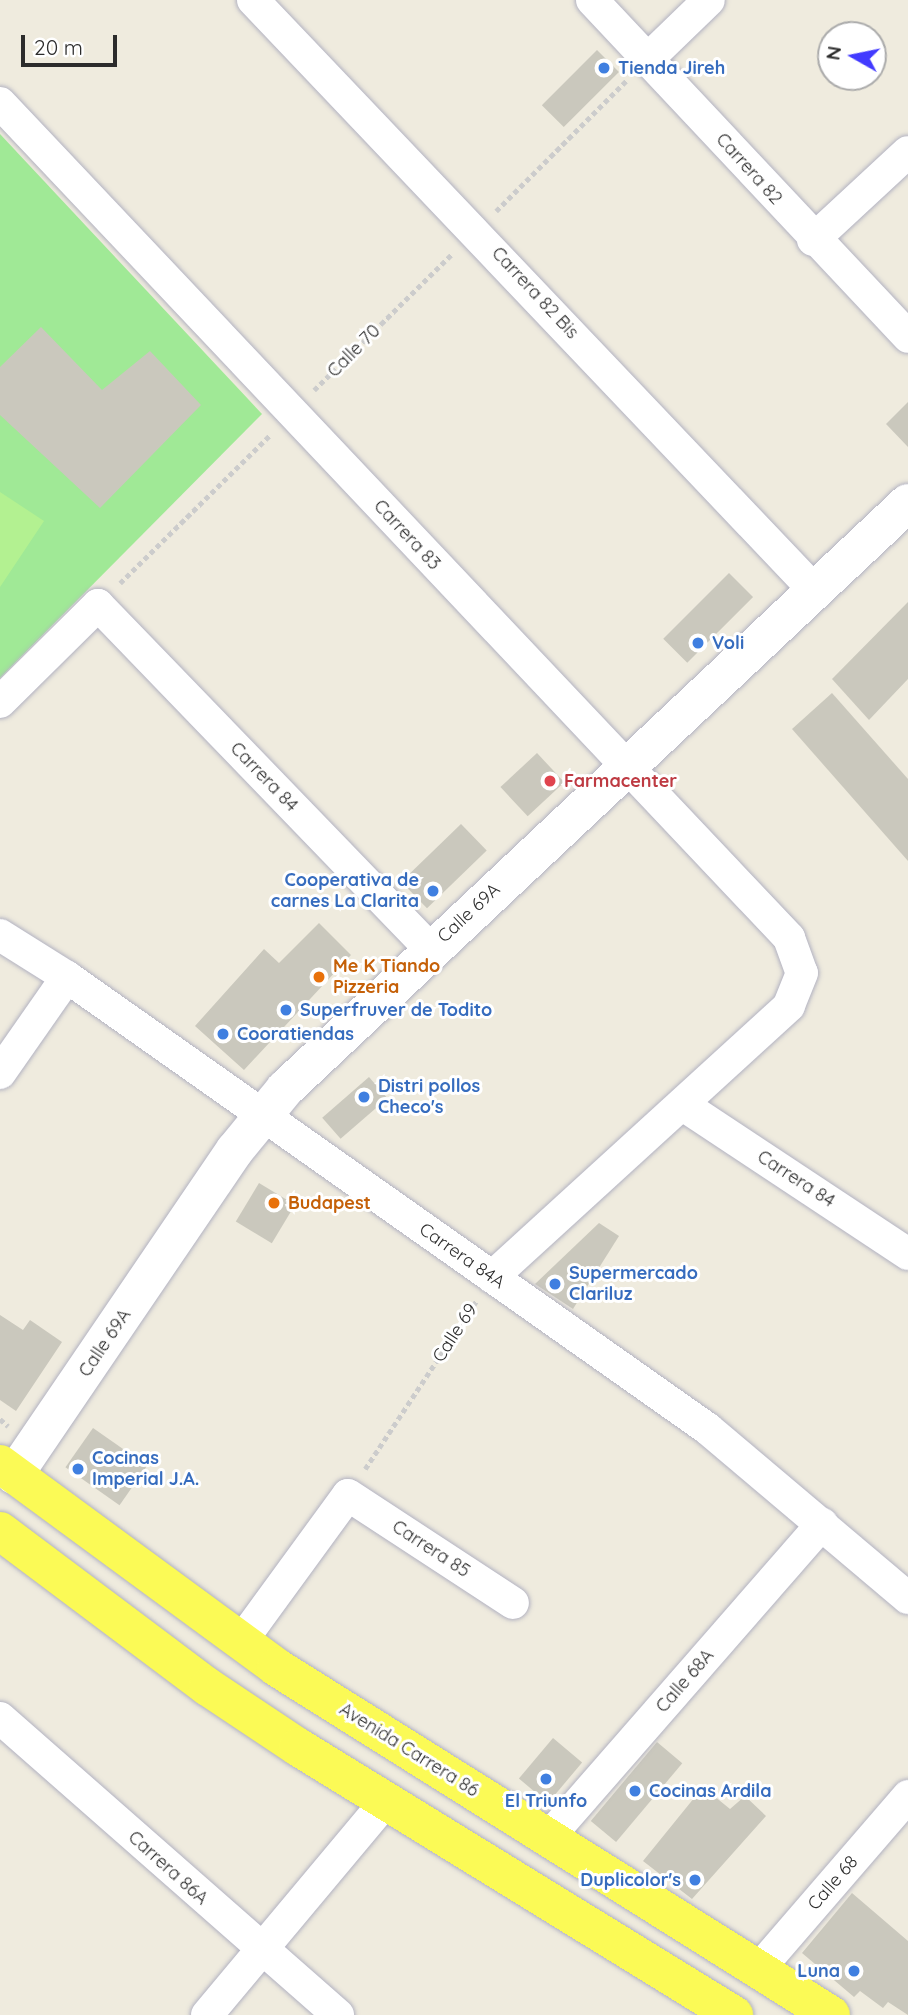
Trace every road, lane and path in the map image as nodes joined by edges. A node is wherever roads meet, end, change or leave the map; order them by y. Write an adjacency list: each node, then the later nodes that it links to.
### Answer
1 (253, 0): 7 (street, Carrera 82 Bis)
2 (592, 0): 4 (street, Carrera 82)
3 (709, 0): 4 (street)
4 (649, 58): 7 (path, Calle 70); 8 (street, Carrera 82)
5 (0, 103): 10 (street, Carrera 83)
6 (908, 152): 8 (street)
7 (476, 230): 10 (path, Calle 70); 12 (street, Carrera 82 Bis)
8 (813, 240): 9 (street, Carrera 82)
9 (908, 337)
10 (292, 413): 13 (path, Calle 70); 15 (street, Carrera 83)
11 (908, 503): 12 (street, Calle 69A)
12 (814, 590): 15 (street, Calle 69A)
13 (98, 605): 14 (street); 17 (street, Carrera 84)
14 (0, 702)
15 (626, 766): 17 (street, Calle 69A); 20 (street, Carrera 83)
16 (0, 935): 18 (street, Carrera 84A)
17 (430, 949): 21 (street, Calle 69A)
18 (67, 977): 19 (street); 21 (street, Carrera 84A)
19 (0, 1073)
20 (682, 1105): 22 (street, Carrera 84); 23 (street)
21 (260, 1116): 23 (street, Carrera 84A); 24 (street, Calle 69A)
22 (908, 1254)
23 (492, 1277): 25 (path, Calle 69); 26 (street, Carrera 84A)
24 (7, 1469): 30 (main road, Avenida Carrera 86)
25 (348, 1495): 29 (street, Carrera 85); 30 (street)
26 (822, 1524): 28 (street, Carrera 84A); 34 (street, Calle 68A)
27 (4, 1542): 33 (main road)
28 (908, 1598)
29 (513, 1603)
30 (240, 1643): 34 (main road, Avenida Carrera 86)
31 (0, 1718): 35 (street, Carrera 86A)
32 (908, 1796): 36 (street, Calle 68)
33 (384, 1802): 35 (street); 39 (main road)
34 (548, 1838): 36 (main road, Avenida Carrera 86)
35 (260, 1951): 37 (street); 38 (street, Carrera 86A)
36 (758, 1970): 40 (main road, Avenida Carrera 86)
37 (207, 2015)
38 (338, 2015)
39 (734, 2015)
40 (831, 2015)

